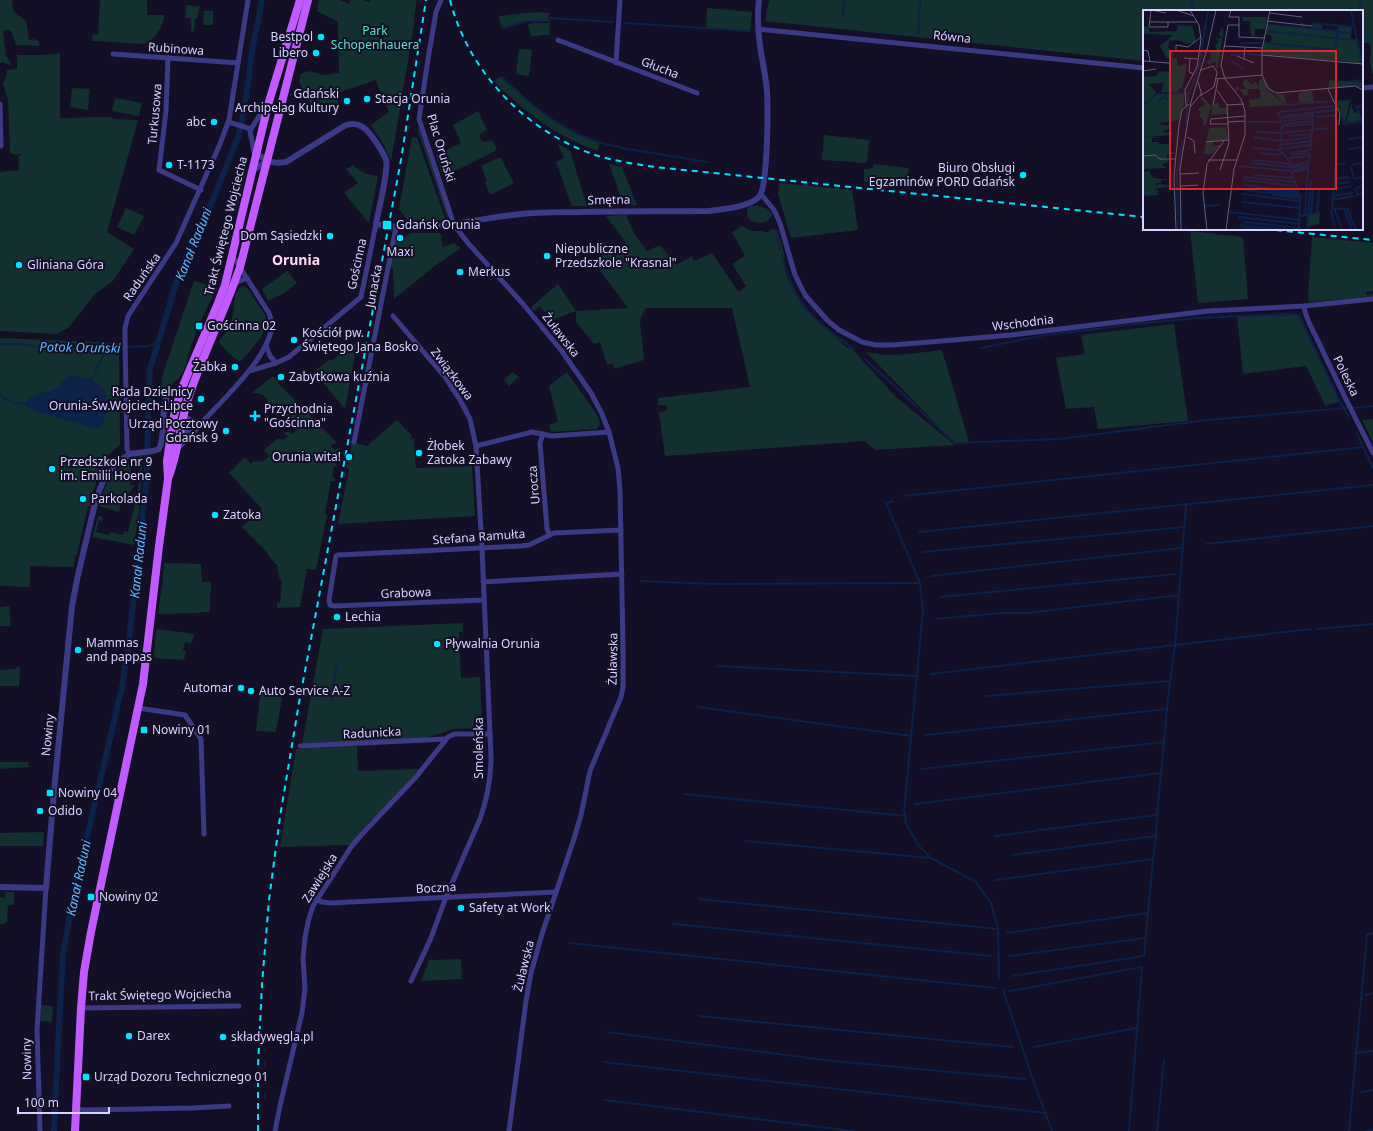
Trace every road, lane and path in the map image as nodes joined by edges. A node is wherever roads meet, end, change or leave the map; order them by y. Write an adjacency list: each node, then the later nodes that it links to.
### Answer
1 (248, 0): 11 (street, Raduńska)
2 (300, 0): 18 (main road, Trakt Świętego Wojciecha)
3 (308, 0): 23 (main road, Trakt Świętego Wojciecha)
4 (441, 0): 28 (street, Plac Oruński)
5 (620, 0): 12 (street)
6 (759, 0): 7 (street)
7 (758, 29): 13 (street, Równa); 26 (street)
8 (558, 40): 12 (street, Głucha)
9 (113, 54): 10 (street, Rubinowa)
10 (168, 58): 11 (street, Rubinowa); 25 (street, Turkusowa)
11 (238, 63): 19 (street, Raduńska)
12 (616, 63): 16 (street, Głucha)
13 (1143, 68)
14 (1373, 87): 15 (street)
15 (1363, 88)
16 (697, 93)
17 (0, 104): 21 (street)
18 (268, 105): 20 (street); 22 (main road, Trakt Świętego Wojciecha)
19 (228, 122): 20 (street); 25 (street, Raduńska)
20 (249, 129): 22 (street)
21 (1, 146)
22 (257, 154): 23 (street); 24 (main road, Trakt Świętego Wojciecha)
23 (267, 161): 24 (street); 27 (street); 31 (main road, Trakt Świętego Wojciecha)
24 (253, 170): 30 (main road, Trakt Świętego Wojciecha)
25 (200, 190): 52 (street, Raduńska)
26 (761, 194): 28 (street, Smętna); 35 (street, Wschodnia)
27 (376, 224): 29 (street); 38 (street, Gościnna)
28 (454, 225): 29 (street); 44 (street, Żuławska)
29 (396, 227): 48 (street, Junacka)
30 (232, 255): 31 (street); 40 (main road, Trakt Świętego Wojciecha)
31 (240, 267): 32 (street); 33 (main road, Trakt Świętego Wojciecha)
32 (247, 278): 33 (street); 37 (street)
33 (234, 283): 41 (main road, Trakt Świętego Wojciecha)
34 (1373, 299): 35 (street, Wschodnia)
35 (1304, 306): 51 (street, Poleska)
36 (393, 316): 49 (street, Związkowa)
37 (266, 345): 38 (street); 39 (street)
38 (276, 363): 39 (street, Gościnna)
39 (249, 371): 43 (street)
40 (180, 393): 41 (street); 47 (main road, Trakt Świętego Wojciecha); 52 (street, Nowiny)
41 (189, 397): 42 (main road, Trakt Świętego Wojciecha)
42 (183, 416): 43 (street); 46 (main road, Trakt Świętego Wojciecha)
43 (202, 423): 46 (street); 50 (street)
44 (609, 432): 45 (street); 54 (street, Żuławska)
45 (543, 434): 49 (street); 55 (street, Urocza)
46 (179, 437): 47 (street); 50 (main road, Trakt Świętego Wojciecha)
47 (170, 441): 53 (main road, Trakt Świętego Wojciecha)
48 (354, 442)
49 (476, 446): 56 (street, Związkowa)
50 (177, 448): 53 (main road, Trakt Świętego Wojciecha)
51 (1373, 453)
52 (130, 454): 67 (street, Nowiny)
53 (168, 479): 61 (main road, Trakt Świętego Wojciecha)
54 (622, 530): 55 (street, Stefana Ramułta); 57 (street, Żuławska)
55 (550, 535): 56 (street, Stefana Ramułta)
56 (482, 548): 58 (street, Smoleńska); 60 (street, Stefana Ramułta)
57 (622, 574): 58 (street); 68 (street, Żuławska)
58 (483, 582): 59 (street, Smoleńska)
59 (484, 600): 60 (street, Grabowa); 62 (street, Smoleńska)
60 (330, 605)
61 (138, 708): 65 (street); 73 (main road, Trakt Świętego Wojciecha)
62 (490, 734): 63 (street); 69 (street, Smoleńska)
63 (446, 739): 64 (street, Radunicka); 70 (street, Zawiejska)
64 (300, 746)
65 (204, 834)
66 (0, 887): 67 (street)
67 (46, 888): 76 (street, Nowiny)
68 (556, 892): 69 (street, Boczna); 79 (street, Żuławska)
69 (446, 897): 70 (street, Boczna); 71 (street, Smoleńska)
70 (317, 899): 78 (street, Zawiejska)
71 (411, 981)
72 (239, 1006): 73 (street, Trakt Świętego Wojciecha)
73 (81, 1008): 75 (main road, Trakt Świętego Wojciecha)
74 (229, 1106): 75 (street)
75 (76, 1109): 77 (main road, Trakt Świętego Wojciecha)
76 (40, 1131)
77 (75, 1131)
78 (275, 1131)
79 (509, 1131)

